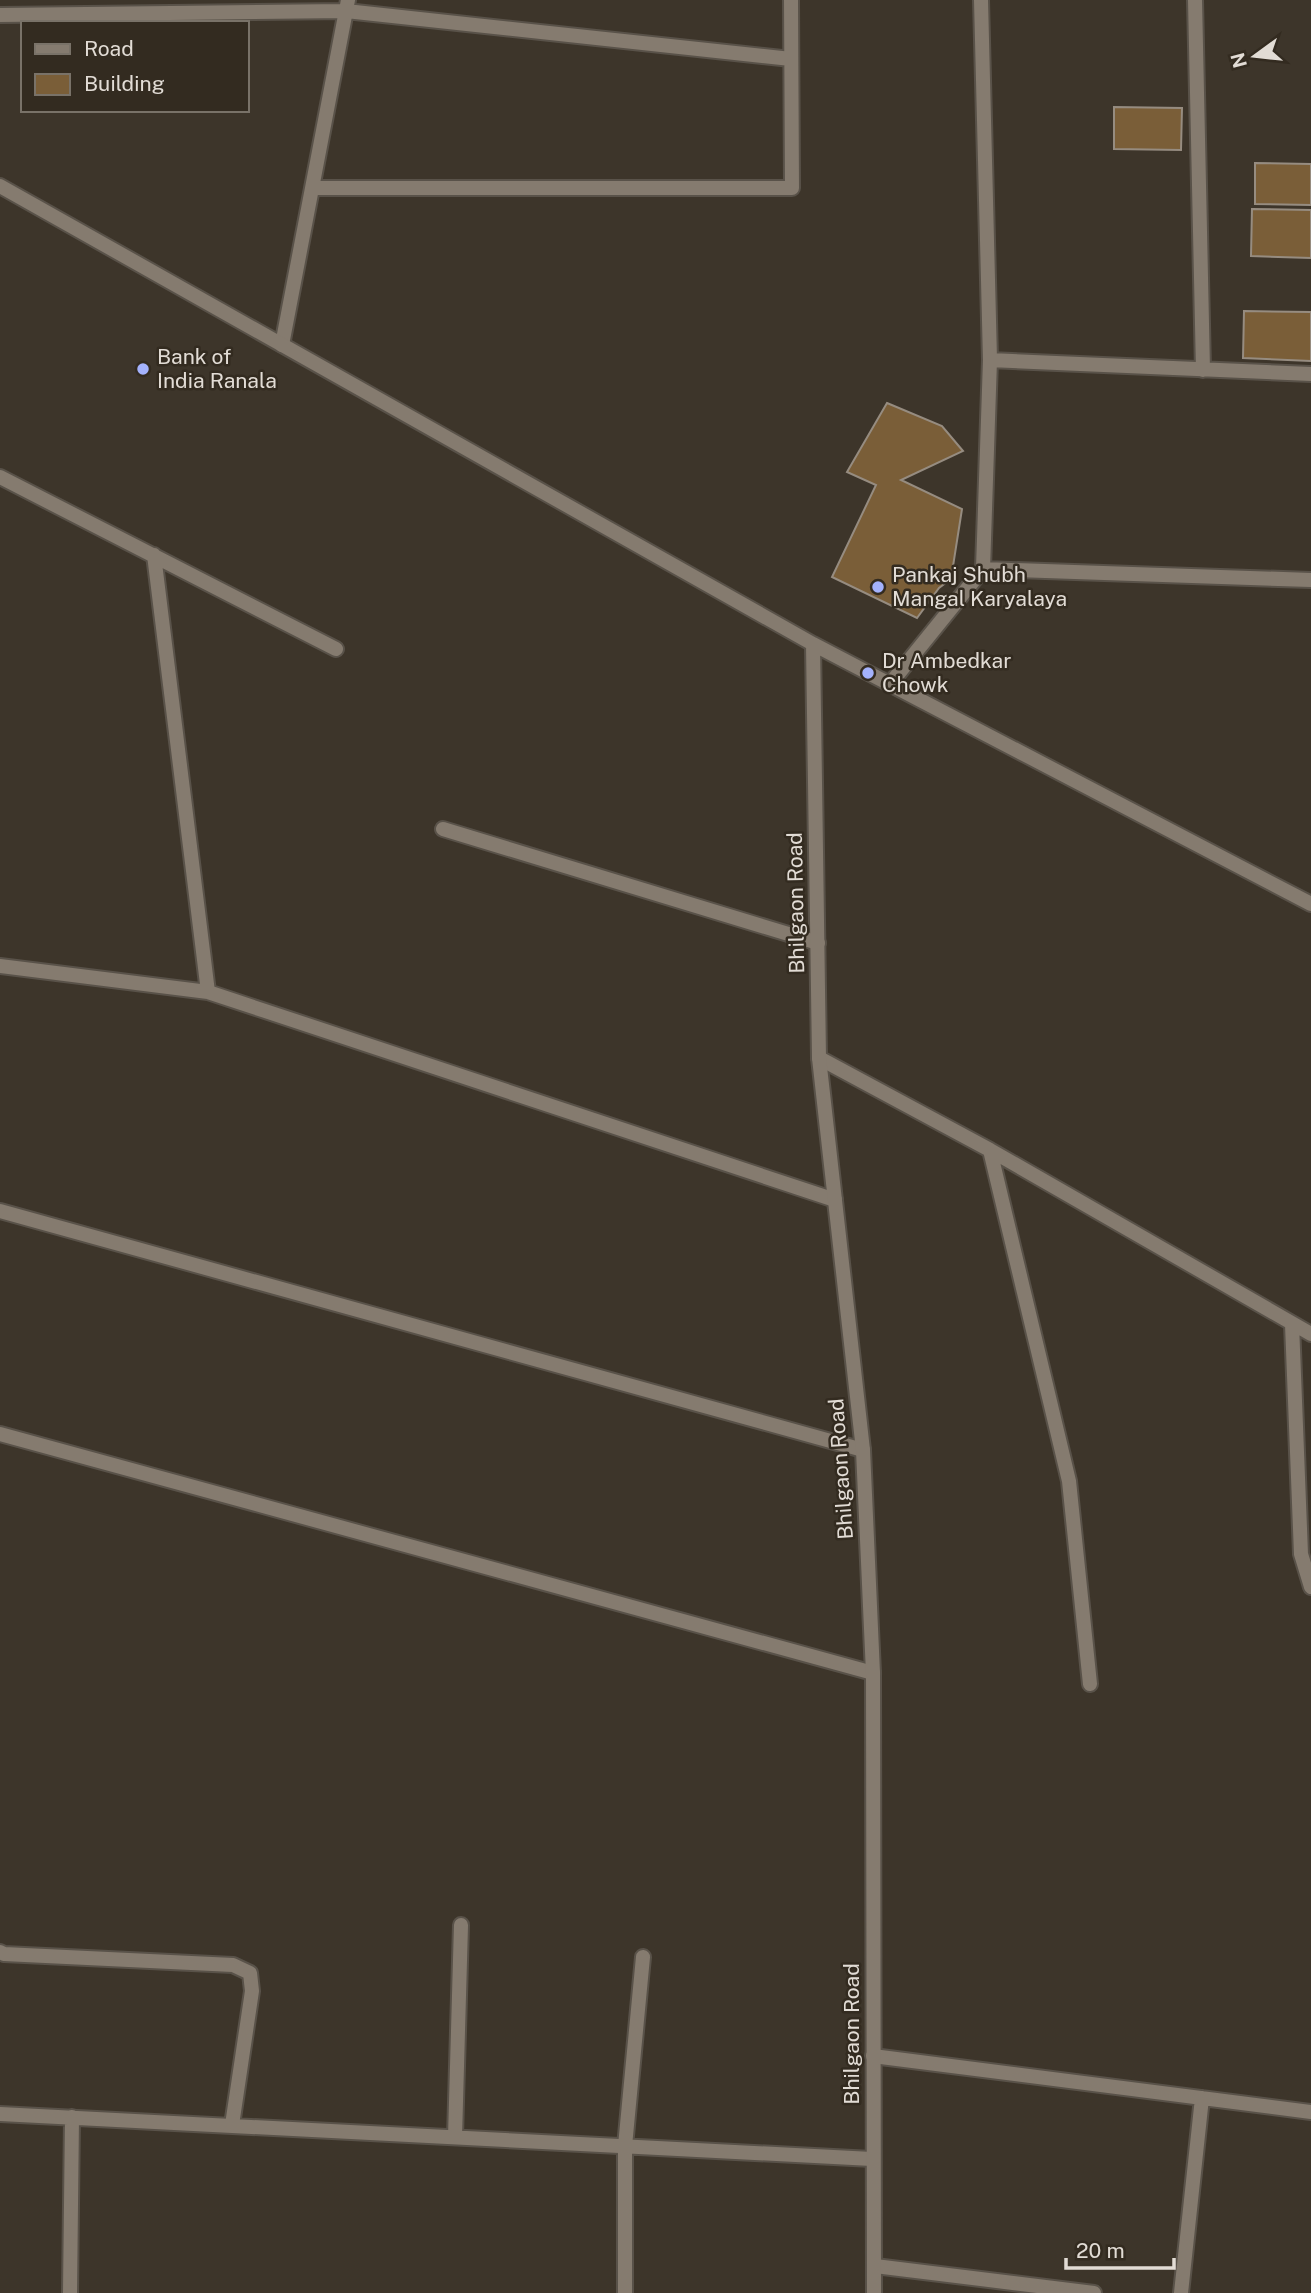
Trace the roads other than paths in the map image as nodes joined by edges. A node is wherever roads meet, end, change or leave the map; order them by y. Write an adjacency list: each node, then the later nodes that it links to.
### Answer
1 (791, 0): 6 (street)
2 (981, 0): 10 (street)
3 (1195, 0): 11 (street)
4 (347, 6): 5 (street); 6 (street); 8 (street)
5 (0, 15)
6 (791, 59): 8 (street)
7 (0, 186): 9 (street)
8 (313, 188): 9 (street)
9 (282, 345): 17 (street)
10 (990, 360): 11 (street); 15 (street)
11 (1203, 370): 12 (street)
12 (1311, 374)
13 (0, 477): 14 (street)
14 (154, 555): 18 (street); 24 (street)
15 (983, 569): 16 (street); 19 (street)
16 (1311, 580)
17 (813, 644): 19 (street); 22 (street, Bhilgaon Road)
18 (336, 649)
19 (890, 684): 21 (street)
20 (443, 829): 22 (street)
21 (1311, 904)
22 (817, 943): 25 (street, Bhilgaon Road)
23 (0, 966): 24 (street)
24 (208, 992): 27 (street)
25 (819, 1058): 26 (street); 27 (street, Bhilgaon Road)
26 (990, 1150): 29 (street); 35 (street)
27 (835, 1200): 32 (street, Bhilgaon Road)
28 (0, 1211): 32 (street)
29 (1292, 1324): 30 (street); 33 (street)
30 (1311, 1334)
31 (0, 1434): 34 (street)
32 (863, 1450): 34 (street, Bhilgaon Road)
33 (1311, 1587)
34 (873, 1673): 39 (street, Bhilgaon Road)
35 (1090, 1684)
36 (461, 1925): 45 (street)
37 (0, 1952): 44 (street)
38 (643, 1957): 46 (street)
39 (873, 2056): 40 (street); 47 (street, Bhilgaon Road)
40 (1202, 2098): 41 (street); 53 (street)
41 (1311, 2112)
42 (0, 2114): 43 (street)
43 (72, 2117): 44 (street); 49 (street)
44 (232, 2125): 45 (street)
45 (455, 2137): 46 (street)
46 (625, 2146): 47 (street); 50 (street)
47 (872, 2159): 48 (street, Bhilgaon Road)
48 (875, 2266): 51 (street, Bhilgaon Road); 52 (street)
49 (71, 2293)
50 (625, 2293)
51 (874, 2293)
52 (1094, 2293)
53 (1181, 2293)

